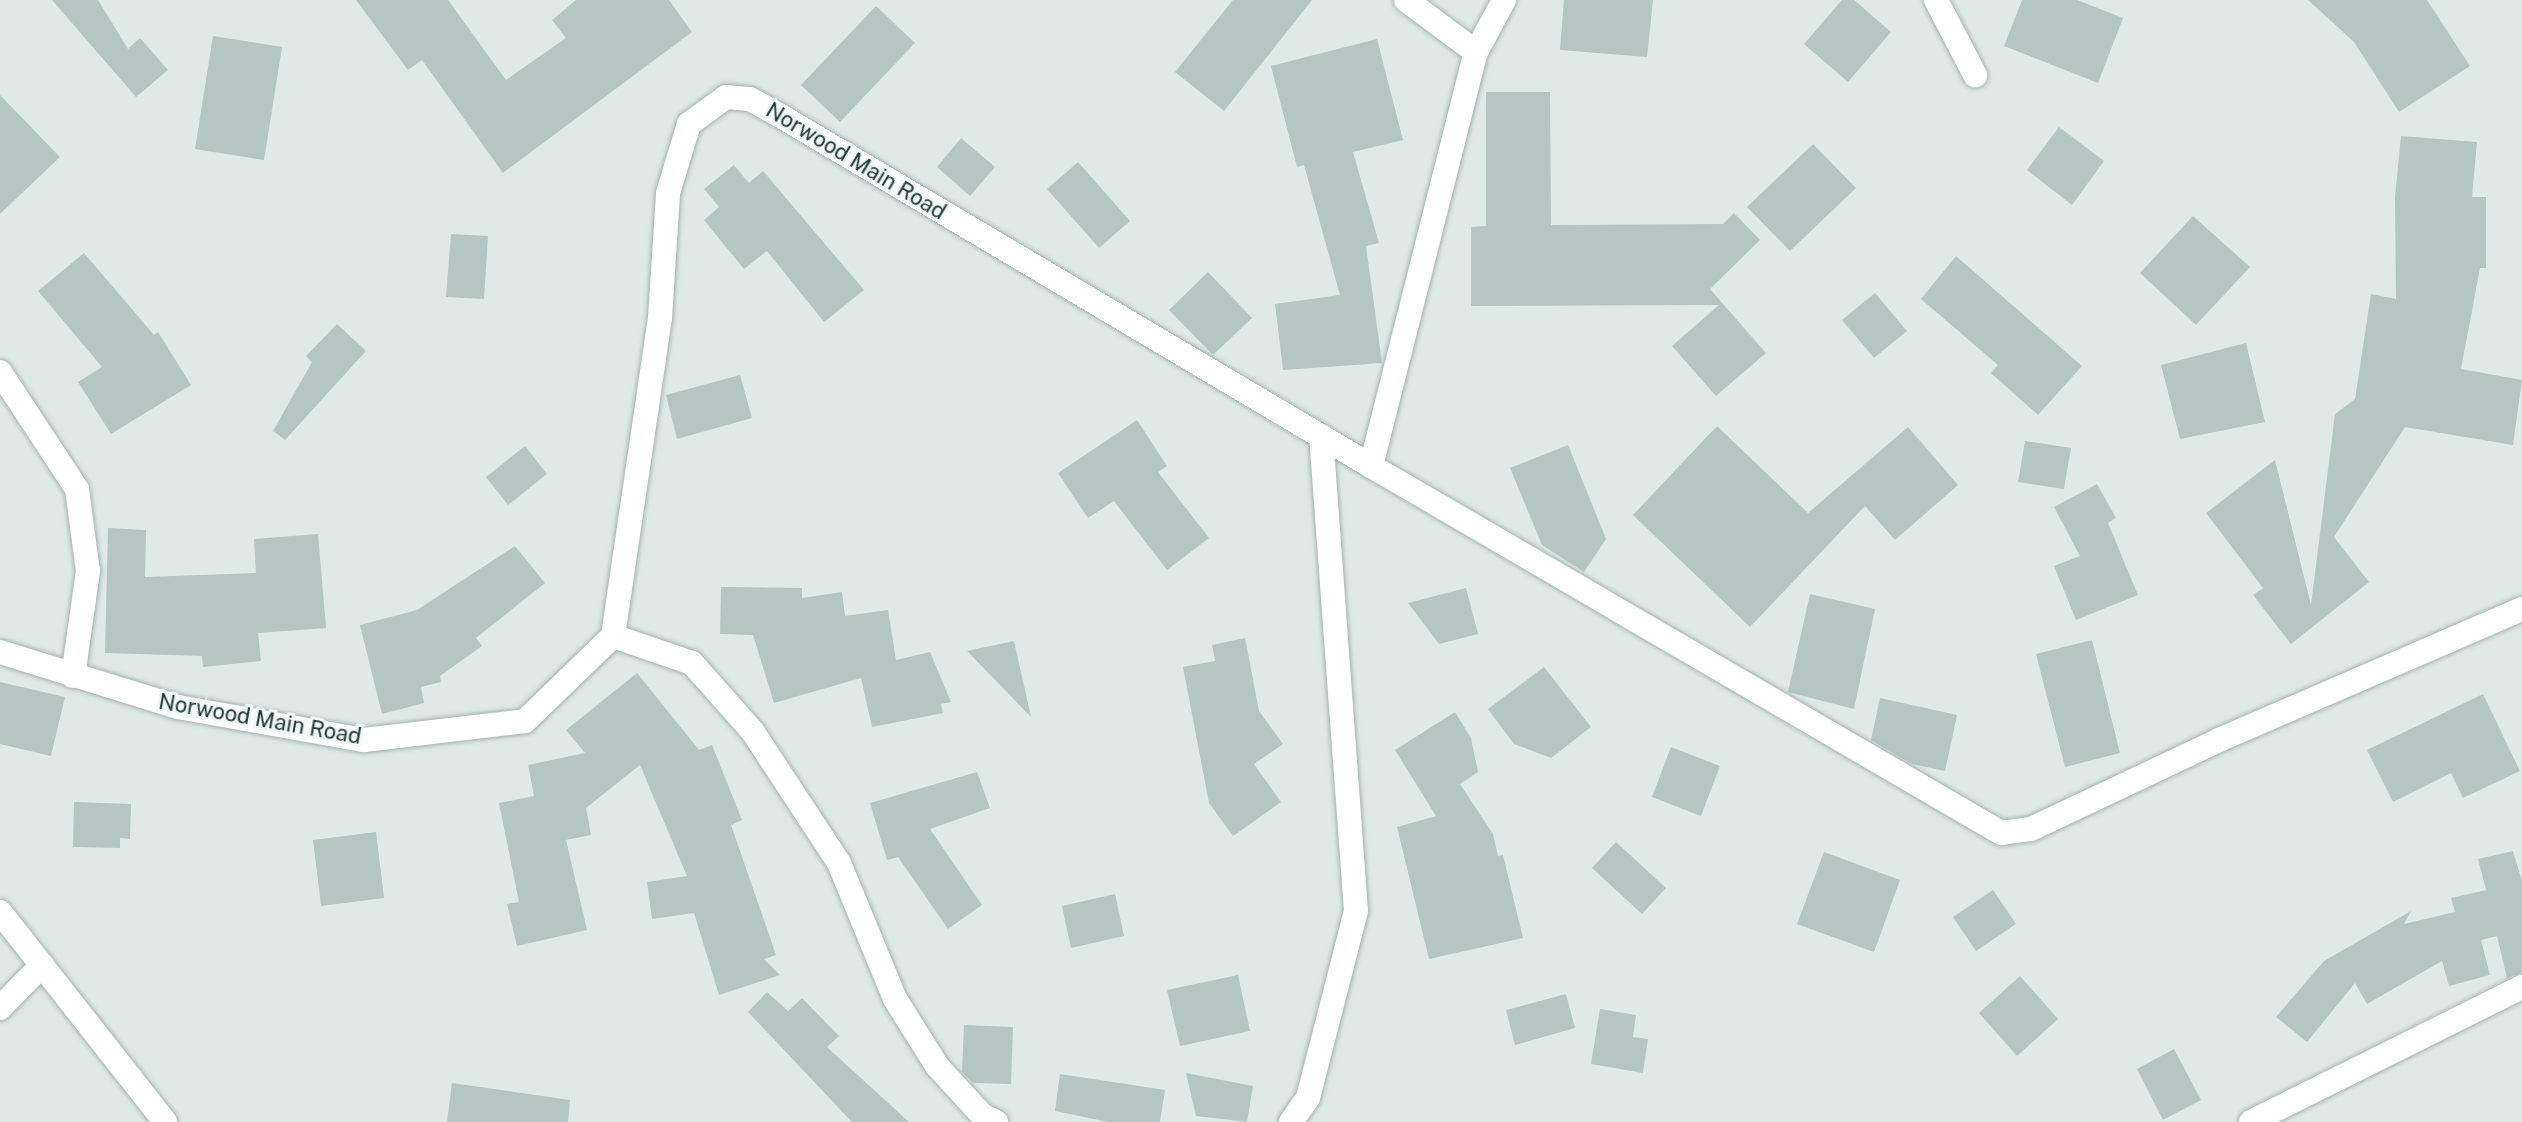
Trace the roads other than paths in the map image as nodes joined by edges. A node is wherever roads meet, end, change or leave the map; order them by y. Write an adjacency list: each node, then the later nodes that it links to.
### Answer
1 (1406, 0): 4 (street)
2 (1504, 0): 4 (street)
3 (1936, 0): 5 (street)
4 (1476, 52): 8 (street)
5 (1975, 75)
6 (0, 372): 12 (street)
7 (1321, 436): 8 (street, Norwood Main Road); 10 (street, Norwood Main Road); 19 (street)
8 (1371, 466): 9 (street, Norwood Main Road)
9 (2522, 609)
10 (613, 636): 12 (street, Norwood Main Road); 18 (street)
11 (0, 652): 12 (street, Norwood Main Road)
12 (73, 676)
13 (0, 912): 14 (street)
14 (42, 965): 16 (street); 17 (street)
15 (2522, 987): 20 (street)
16 (0, 1008)
17 (165, 1122)
18 (996, 1122)
19 (1291, 1122)
20 (2251, 1122)

